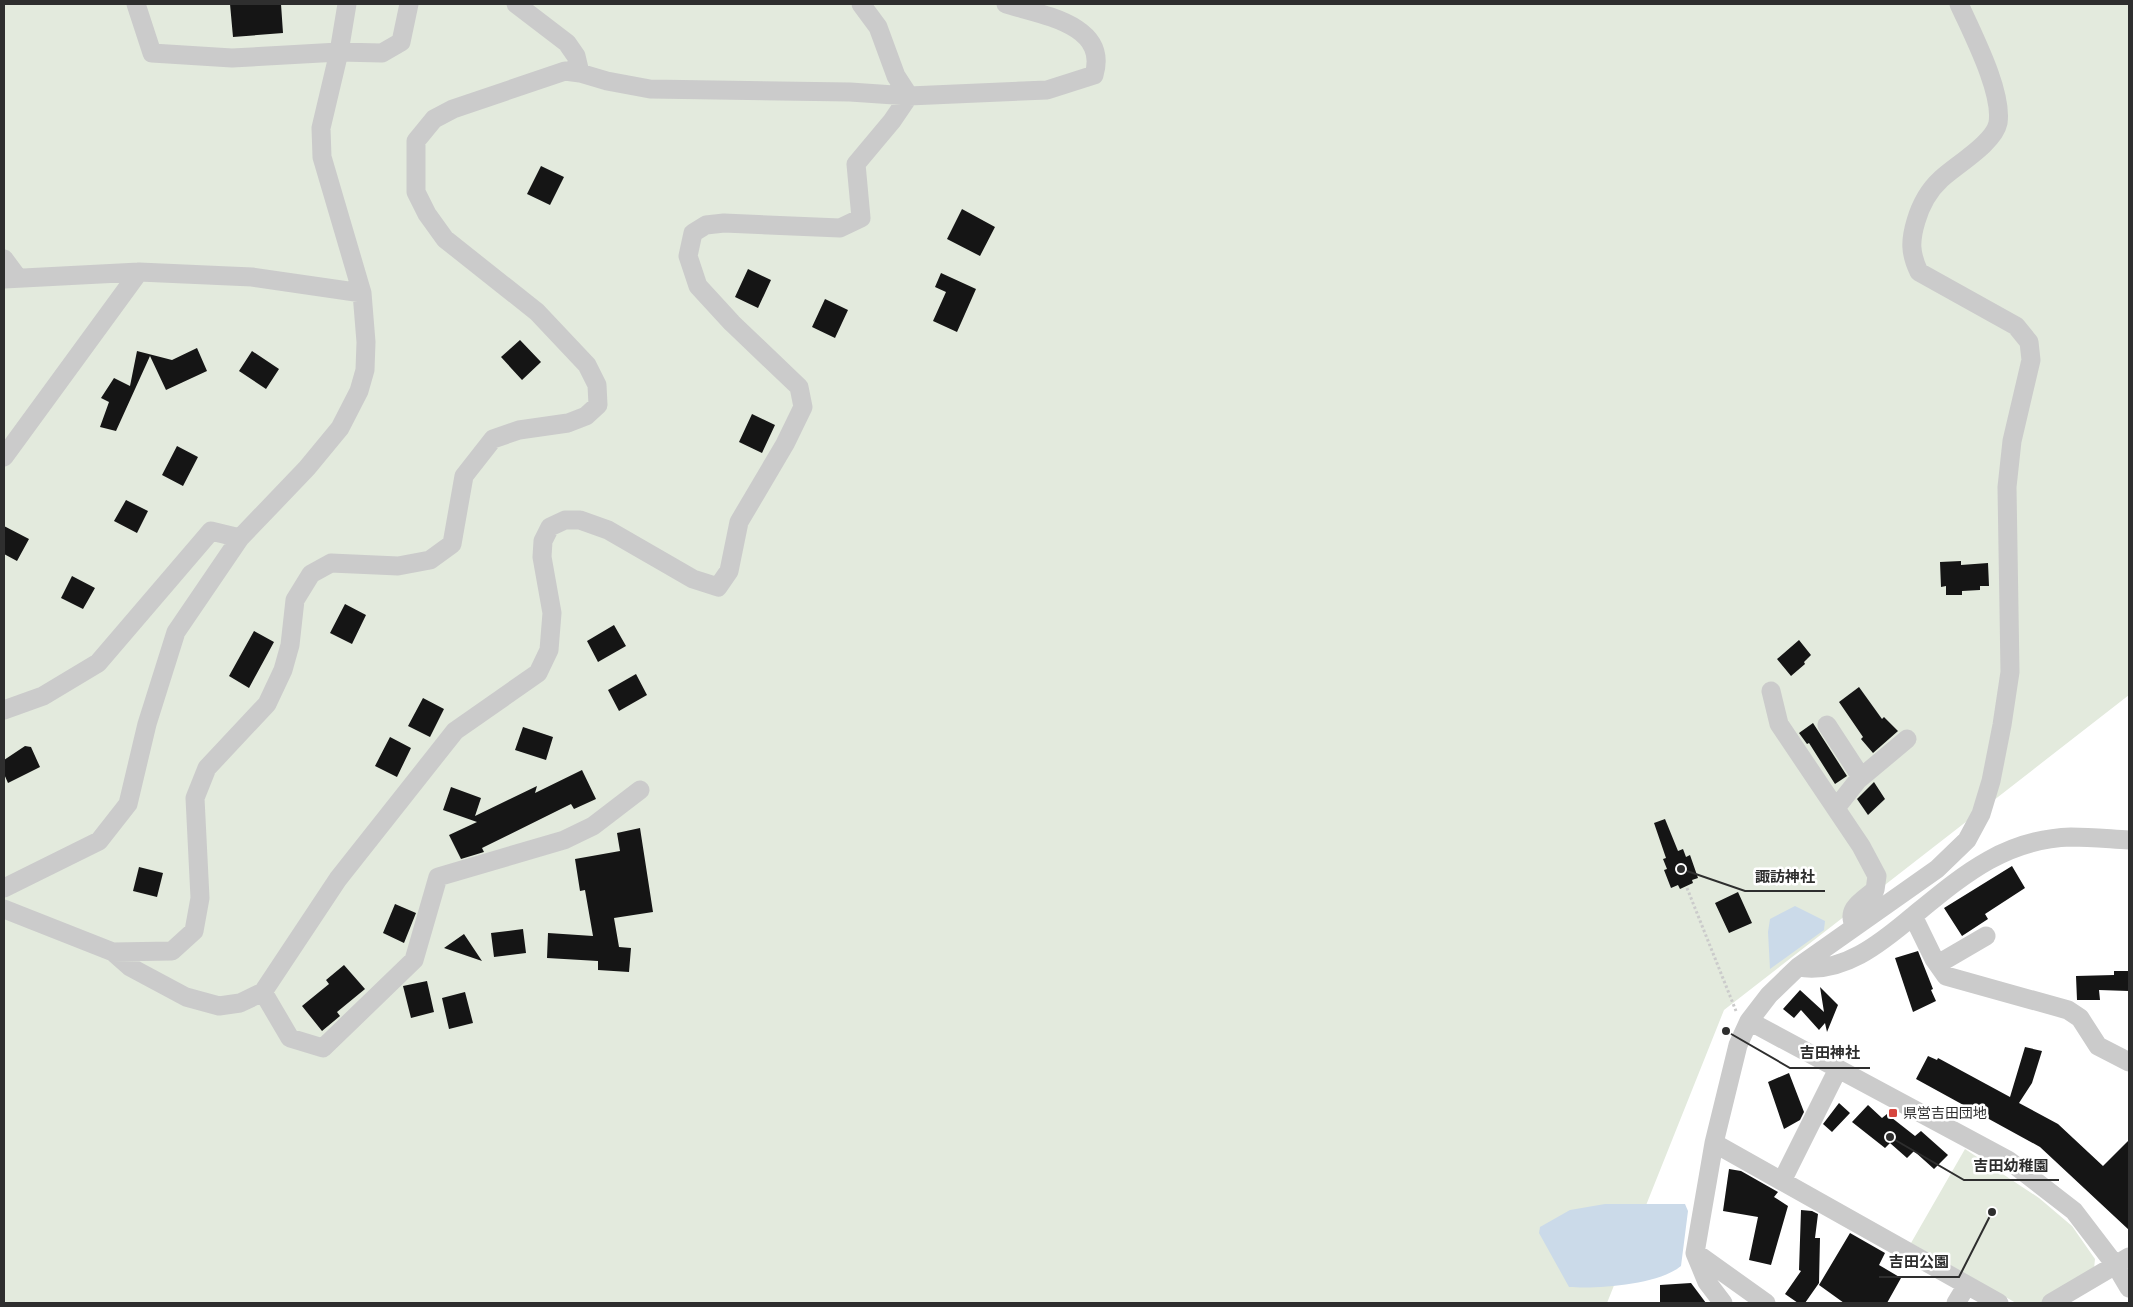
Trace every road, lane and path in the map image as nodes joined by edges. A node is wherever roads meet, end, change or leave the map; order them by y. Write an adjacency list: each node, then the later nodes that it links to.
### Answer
1 (136, 4): 8 (street)
2 (346, 4): 8 (street)
3 (409, 4): 8 (street)
4 (516, 4): 9 (street)
5 (860, 4): 10 (street)
6 (1006, 4): 10 (street)
7 (1959, 4): 29 (street)
8 (339, 52): 14 (street)
9 (580, 73): 10 (street); 31 (street)
10 (909, 96): 34 (street)
11 (4, 259): 13 (street)
12 (139, 272): 13 (street); 14 (street); 15 (street)
13 (11, 278)
14 (362, 292): 16 (street)
15 (4, 457)
16 (240, 538): 18 (street); 25 (street)
17 (1770, 690): 23 (street)
18 (4, 710)
19 (1827, 725): 21 (street)
20 (1907, 739): 21 (street)
21 (1861, 777): 23 (street)
22 (640, 790): 34 (street)
23 (1836, 808): 29 (street)
24 (2129, 840): 28 (street)
25 (4, 888)
26 (1687, 888): 35 (path)
27 (4, 909): 31 (street)
28 (1913, 916): 32 (street); 33 (street)
29 (1855, 927): 33 (street)
30 (1986, 936): 32 (street)
31 (113, 952): 34 (street)
32 (1938, 964): 36 (street)
33 (1798, 966): 35 (street)
34 (263, 992)
35 (1747, 1025): 37 (street); 38 (street)
36 (2129, 1060)
37 (1838, 1069): 39 (street); 41 (street)
38 (1714, 1143): 39 (street); 40 (street)
39 (1782, 1181): 42 (street)
40 (1696, 1252): 44 (street); 45 (street)
41 (2122, 1261): 43 (street); 48 (street)
42 (1967, 1285): 46 (street); 47 (street)
43 (2129, 1288)
44 (1723, 1303)
45 (1766, 1303)
46 (1956, 1303)
47 (1999, 1303)
48 (2051, 1303)

